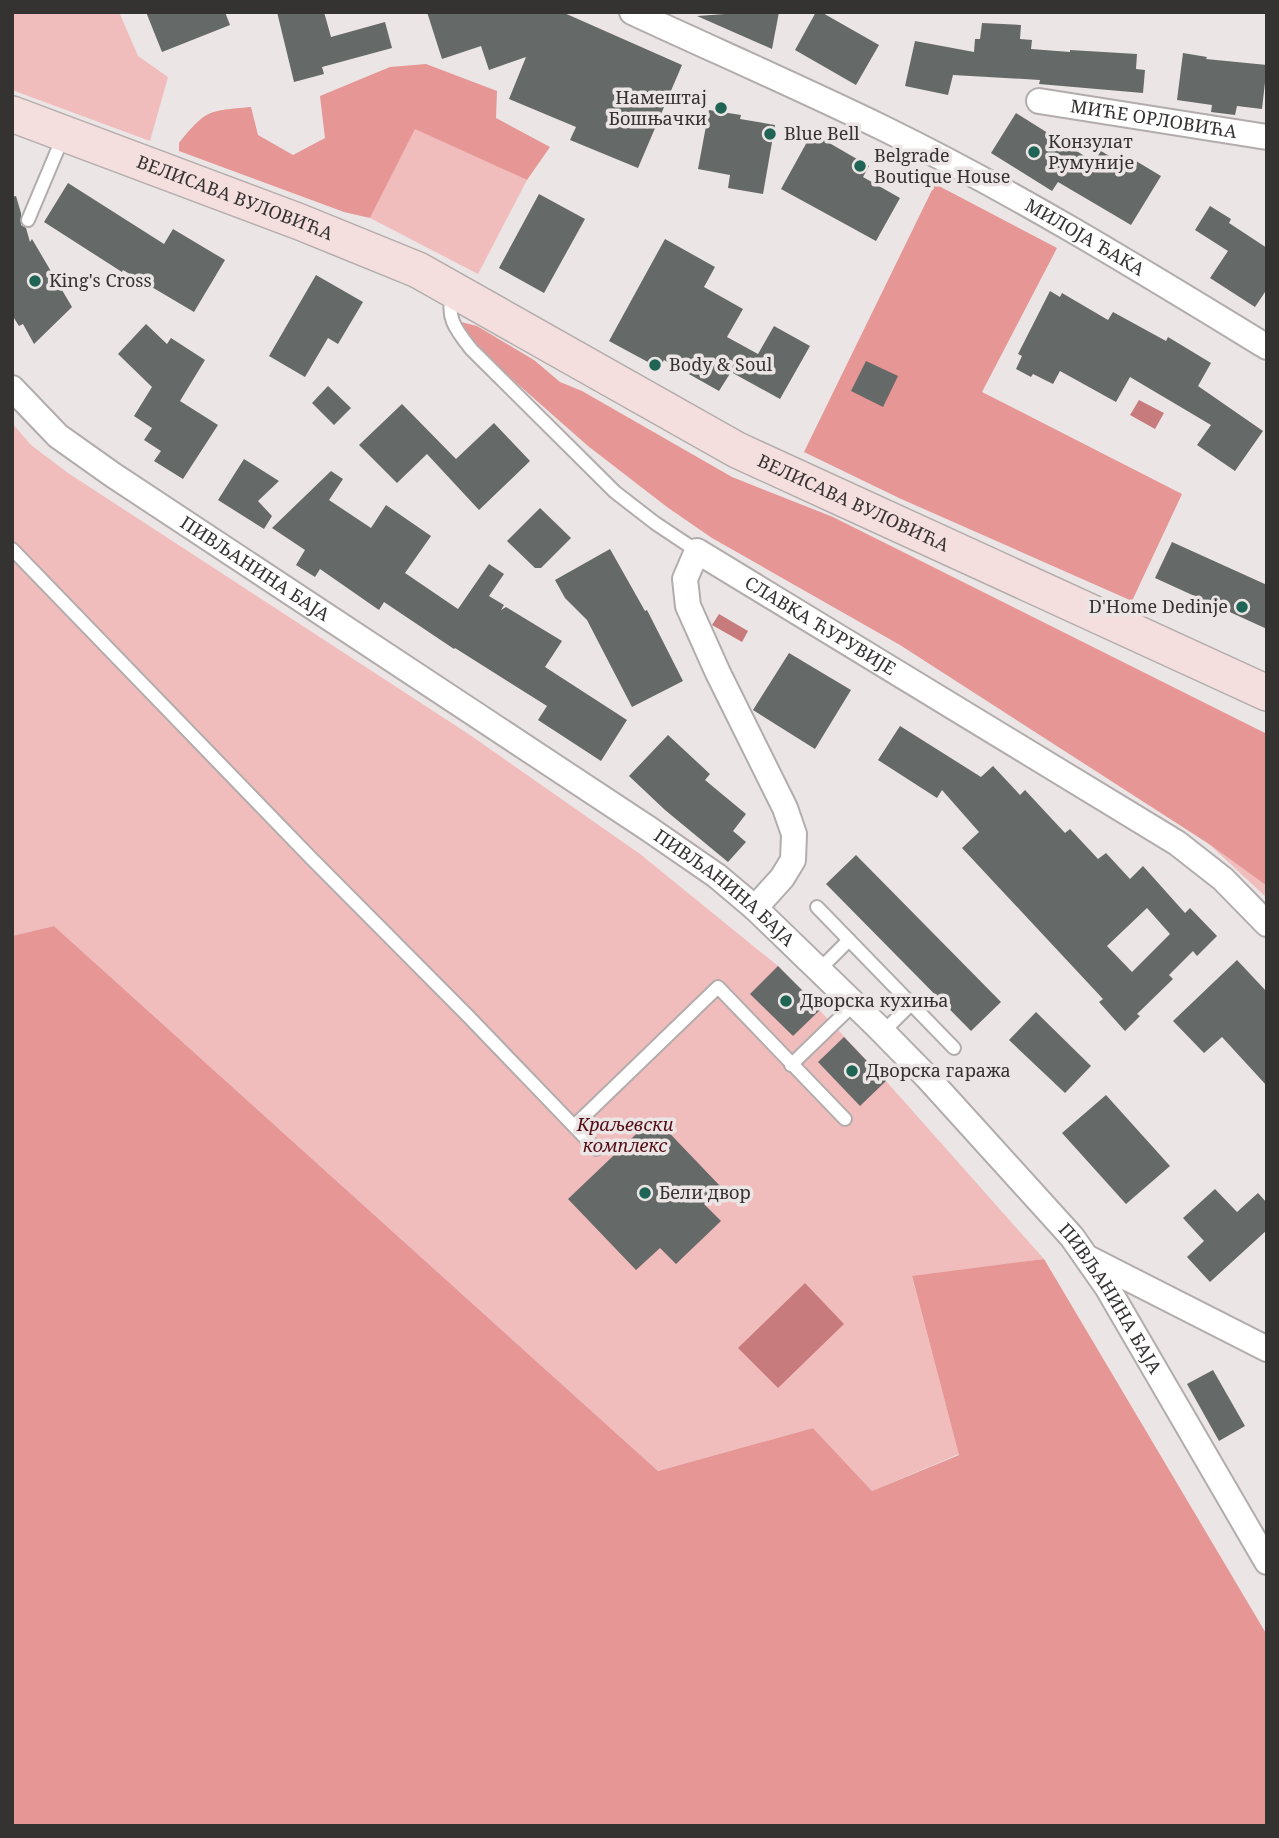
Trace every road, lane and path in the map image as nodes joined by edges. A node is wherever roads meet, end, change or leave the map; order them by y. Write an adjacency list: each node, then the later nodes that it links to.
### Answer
1 (632, 12): 8 (street, МИЛОЈА ЂАКА)
2 (1038, 101): 5 (street, МИЋЕ ОРЛОВИЋА)
3 (12, 114): 4 (street, ВЕЛИСАВА ВУЛОВИЋА)
4 (64, 133): 6 (lane); 7 (street, ВЕЛИСАВА ВУЛОВИЋА)
5 (1267, 137)
6 (28, 220)
7 (454, 289): 11 (lane); 12 (street, ВЕЛИСАВА ВУЛОВИЋА)
8 (1267, 347)
9 (12, 388): 14 (street, ПИВЉАНИНА БАЈА)
10 (12, 549): 24 (lane)
11 (697, 551): 14 (street); 15 (street, СЛАВКА ЋУРУВИЈЕ)
12 (1267, 693)
13 (817, 907): 16 (lane)
14 (755, 908): 17 (street, ПИВЉАНИНА БАЈА)
15 (1267, 923)
16 (849, 940): 17 (lane); 19 (lane)
17 (820, 969): 18 (street, ПИВЉАНИНА БАЈА)
18 (854, 1004): 20 (street, ПИВЉАНИНА БАЈА); 22 (lane)
19 (911, 1004): 20 (lane); 21 (lane)
20 (883, 1032): 26 (street, ПИВЉАНИНА БАЈА)
21 (954, 1048)
22 (791, 1065): 23 (lane); 24 (lane)
23 (845, 1119)
24 (574, 1126): 25 (lane)
25 (596, 1149)
26 (1090, 1259): 27 (street); 28 (street, ПИВЉАНИНА БАЈА)
27 (1267, 1349)
28 (1267, 1562)

